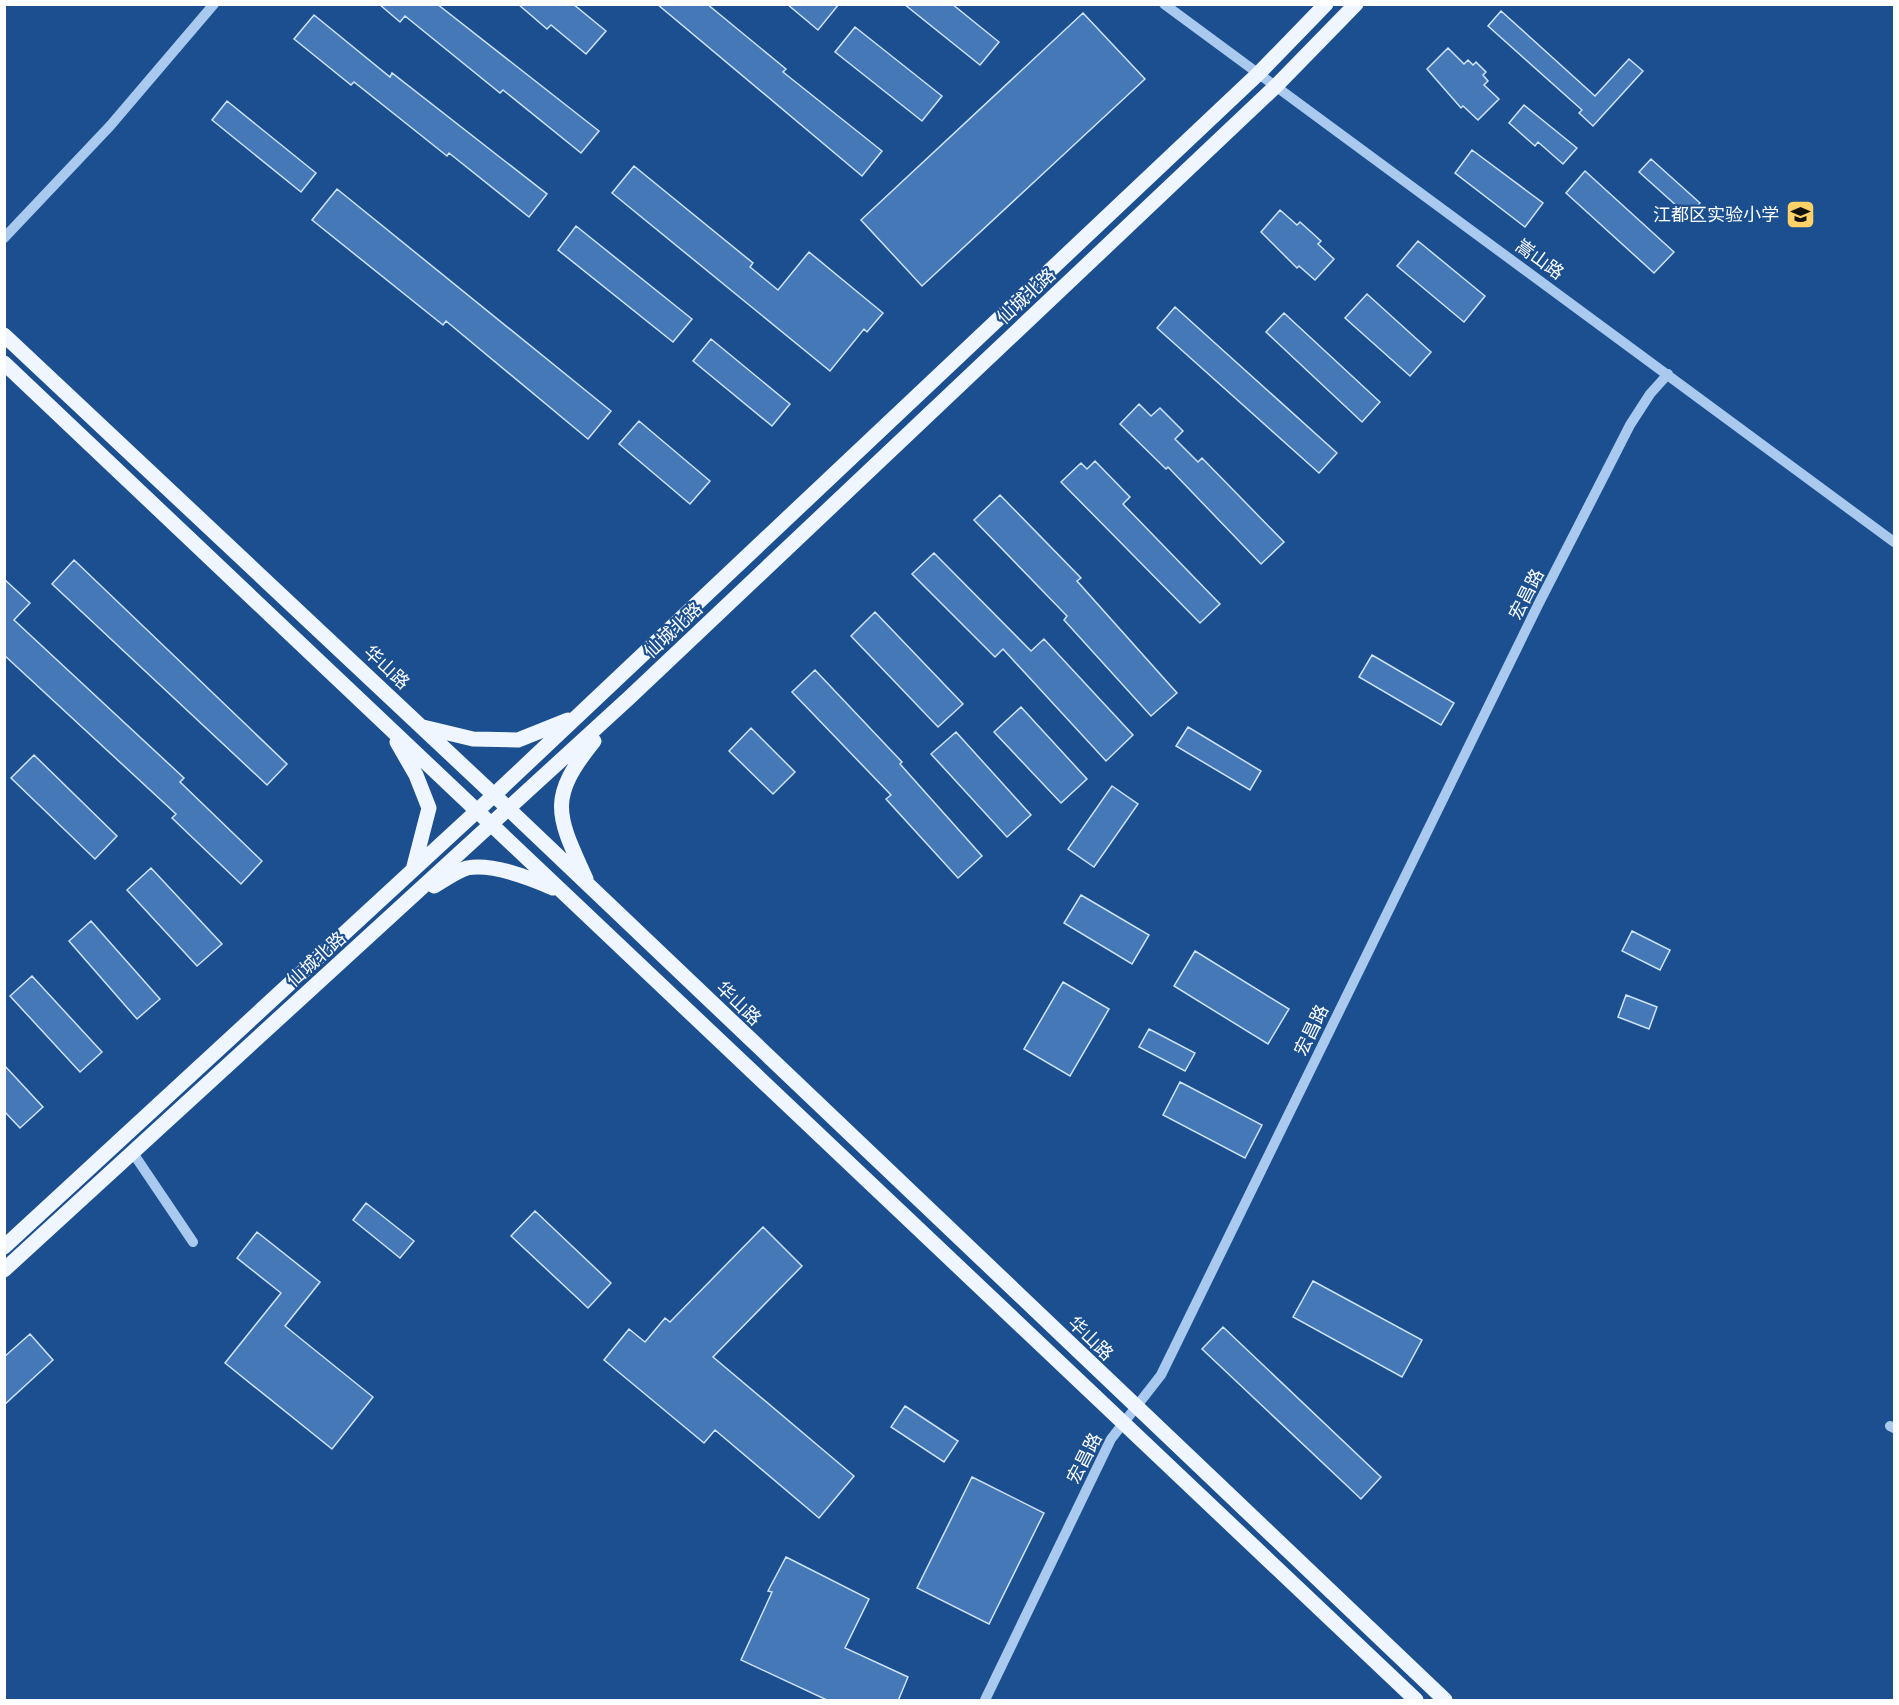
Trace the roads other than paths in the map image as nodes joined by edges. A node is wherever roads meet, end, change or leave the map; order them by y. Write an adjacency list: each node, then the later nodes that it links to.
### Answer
1 (214, 4): 7 (street)
2 (1164, 4): 5 (street, 嵩山路)
3 (1326, 4): 5 (main road, 仙城北路)
4 (1356, 4): 6 (main road, 仙城北路)
5 (1259, 73): 6 (street, 嵩山路); 13 (main road, 仙城北路)
6 (1276, 86): 10 (street, 嵩山路); 12 (main road, 仙城北路)
7 (4, 238)
8 (4, 335): 15 (main road, 华山路)
9 (4, 363): 14 (main road)
10 (1668, 374): 11 (street, 嵩山路); 28 (street, 宏昌路)
11 (1894, 542)
12 (630, 697): 17 (main road, 仙城北路); 21 (main road)
13 (576, 717): 15 (main road); 16 (main road, 仙城北路)
14 (387, 726): 18 (main road); 20 (main road)
15 (420, 726): 16 (main road, 华山路)
16 (494, 795): 17 (main road, 华山路); 18 (main road, 仙城北路)
17 (509, 810): 19 (main road, 仙城北路); 21 (main road, 华山路)
18 (477, 811): 19 (main road); 20 (main road, 仙城北路)
19 (492, 825): 22 (main road); 23 (main road, 仙城北路)
20 (412, 871): 26 (main road, 仙城北路)
21 (590, 887): 28 (main road, 华山路)
22 (564, 893): 23 (main road); 29 (main road)
23 (416, 895): 24 (main road, 仙城北路)
24 (133, 1153): 25 (street); 27 (main road, 仙城北路)
25 (193, 1242)
26 (4, 1247)
27 (4, 1270)
28 (1136, 1409): 29 (street, 宏昌路); 32 (main road, 华山路)
29 (1123, 1423): 30 (street, 宏昌路); 31 (main road)
30 (985, 1701)
31 (1416, 1701)
32 (1444, 1701)

